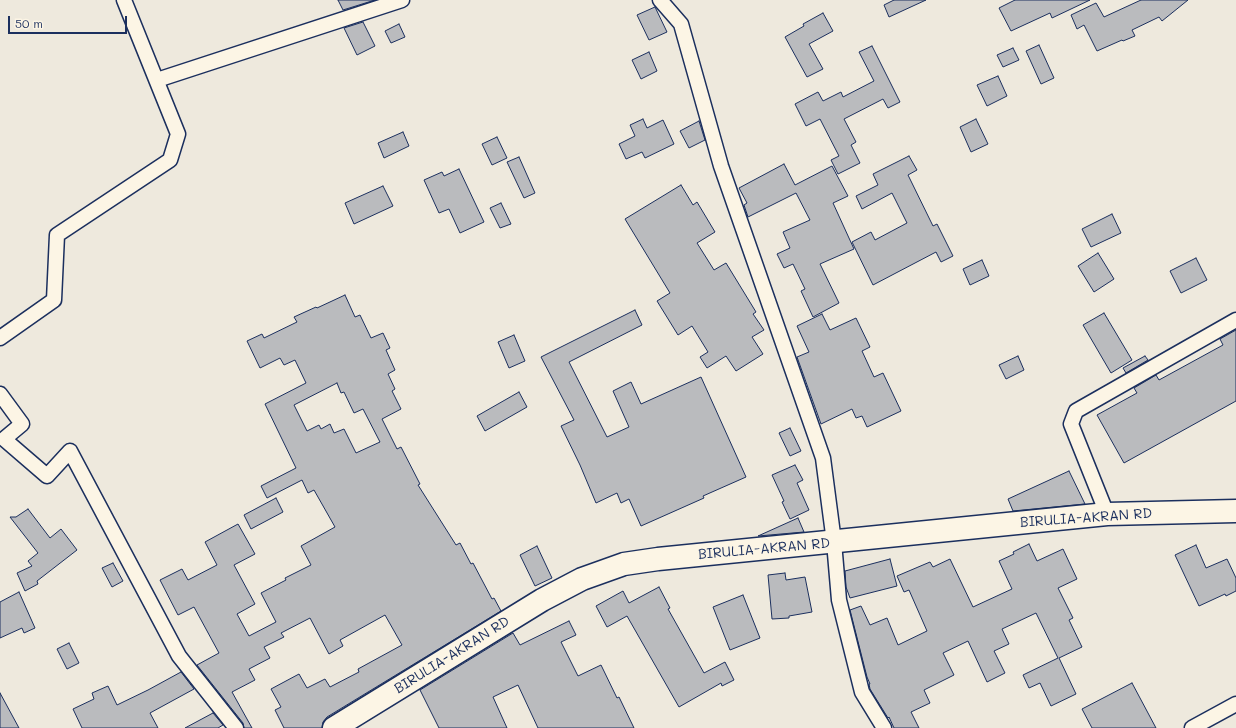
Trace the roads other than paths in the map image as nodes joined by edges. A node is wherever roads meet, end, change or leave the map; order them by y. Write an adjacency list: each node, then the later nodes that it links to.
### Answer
1 (124, 0): 4 (street)
2 (402, 0): 4 (street)
3 (660, 0): 10 (street)
4 (157, 80): 6 (street)
5 (1236, 320): 9 (street)
6 (0, 338)
7 (0, 394): 12 (street)
8 (1236, 511): 9 (highway, BIRULIA-AKRAN RD)
9 (1107, 514): 10 (highway, BIRULIA-AKRAN RD)
10 (834, 542): 13 (highway, BIRULIA-AKRAN RD); 14 (street)
11 (1236, 704): 15 (street)
12 (236, 728)
13 (334, 728)
14 (884, 728)
15 (1192, 728)

